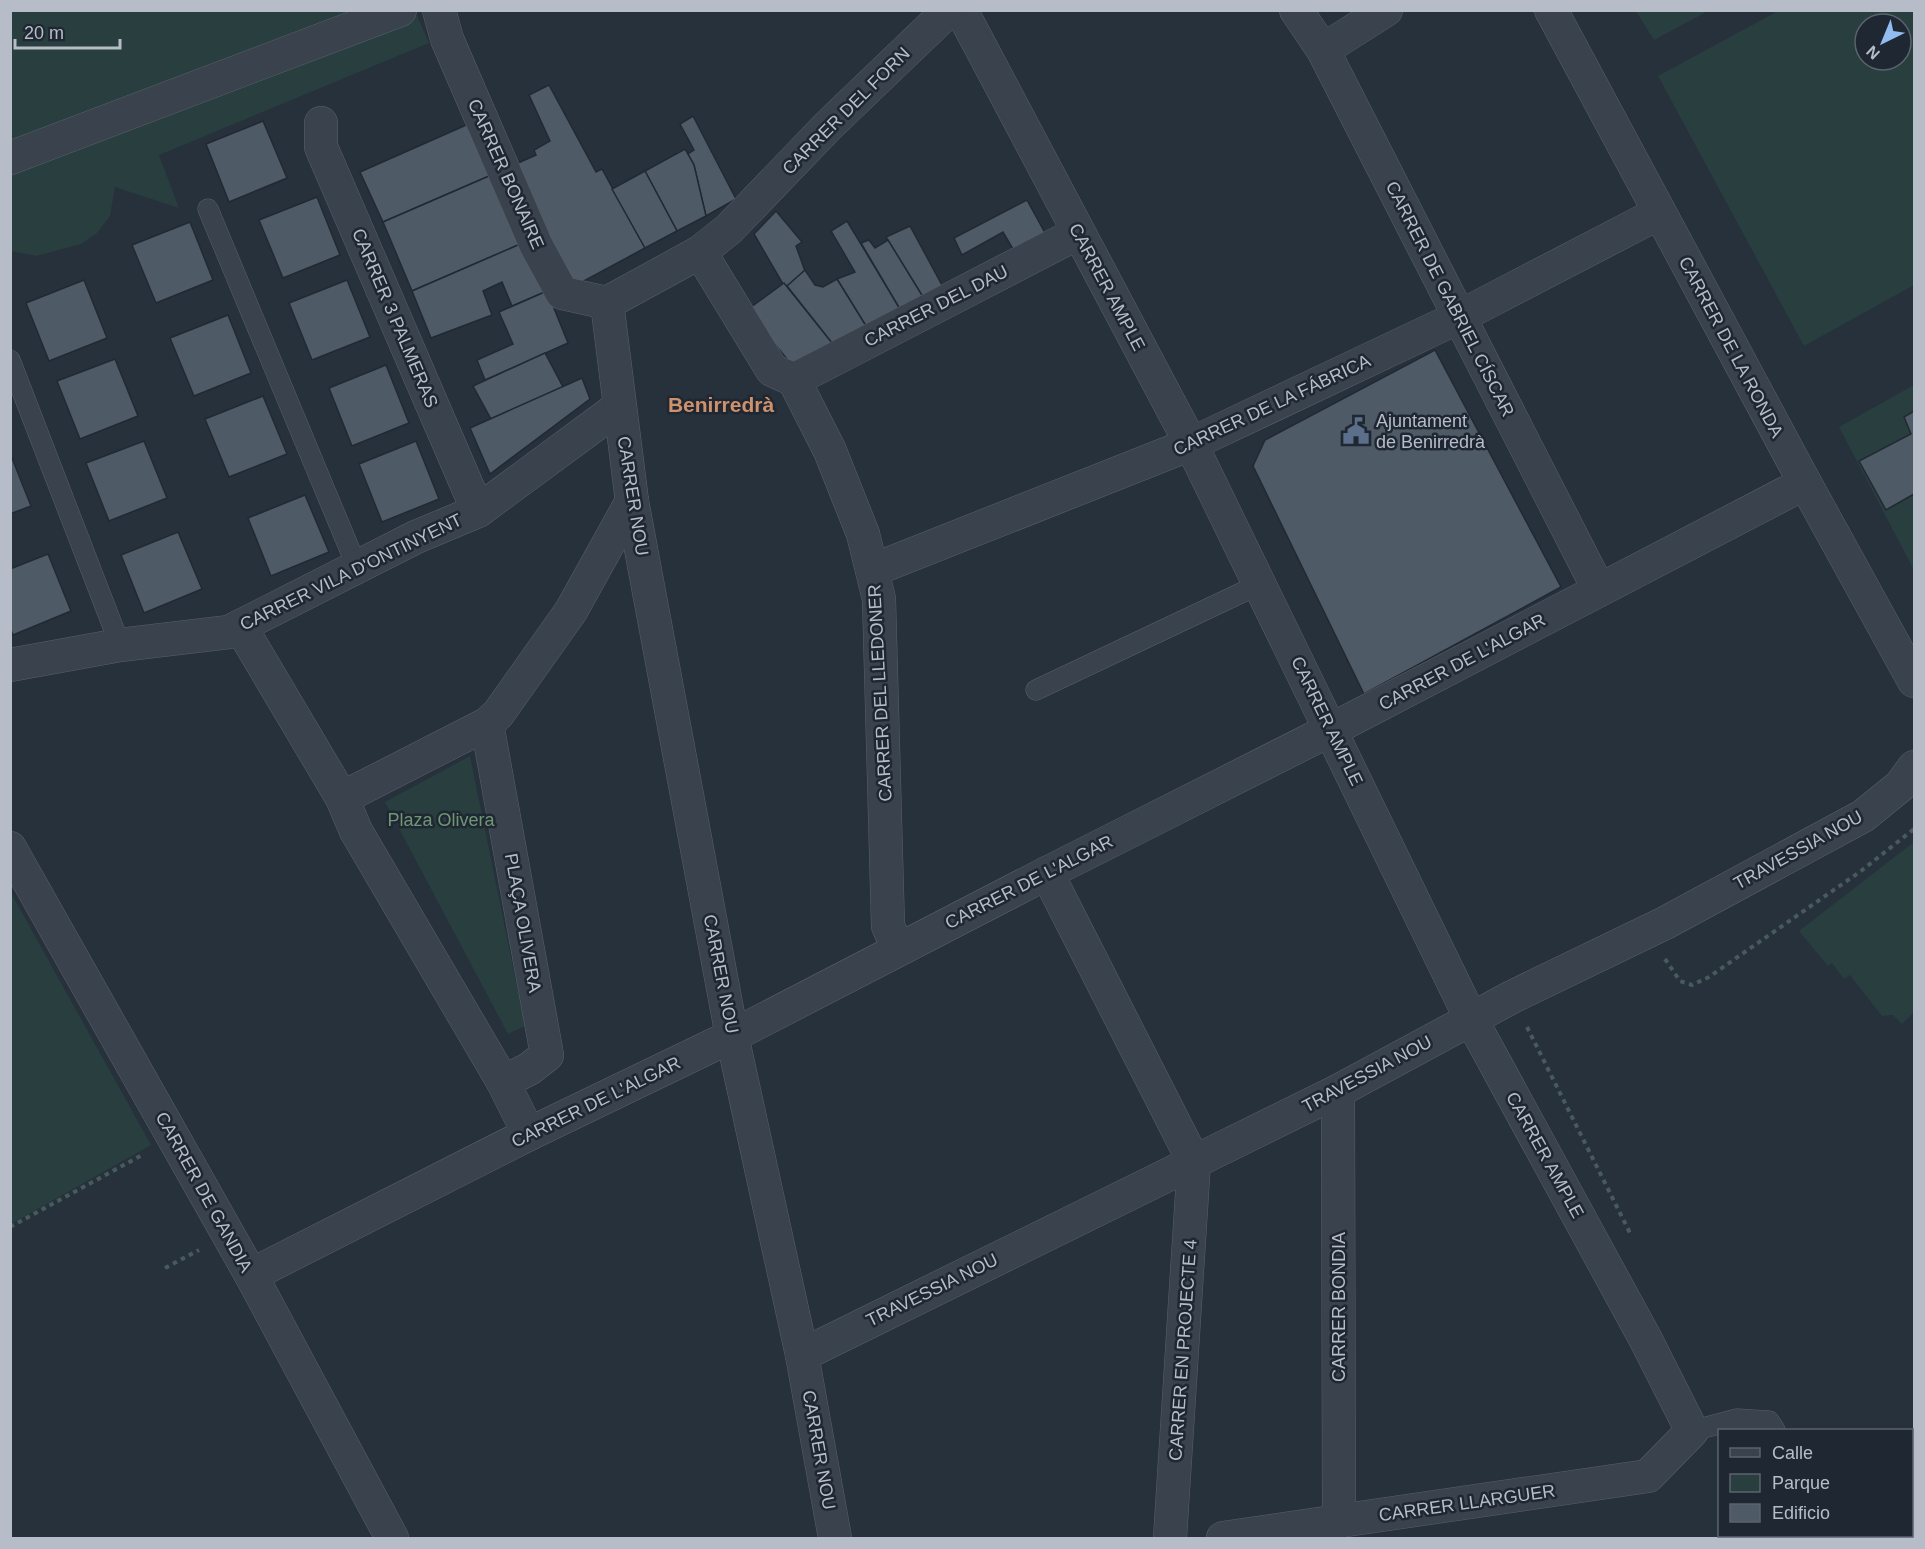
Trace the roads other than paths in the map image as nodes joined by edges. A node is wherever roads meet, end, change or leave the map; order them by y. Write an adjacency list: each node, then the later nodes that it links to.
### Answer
1 (400, 10): 10 (street)
2 (439, 10): 15 (street, CARRER BONAIRE)
3 (949, 10): 14 (street, CARRER DEL FORN)
4 (961, 10): 13 (street, CARRER AMPLE)
5 (1296, 10): 8 (street, CARRER DE GABRIEL CÍSCAR)
6 (1386, 10): 8 (street)
7 (1551, 10): 12 (street, CARRER DE LA RONDA)
8 (1323, 50): 16 (street, CARRER DE GABRIEL CÍSCAR)
9 (321, 123): 23 (street, CARRER 3 PALMERAS)
10 (10, 158)
11 (208, 208): 24 (lane)
12 (1659, 213): 16 (street, CARRER DE LA FÁBRICA); 21 (street, CARRER DE LA RONDA)
13 (1078, 233): 18 (street, CARRER DEL DAU); 20 (street, CARRER AMPLE)
14 (700, 252): 15 (street, CARRER DEL FORN); 18 (street)
15 (607, 303): 19 (street, CARRER NOU)
16 (1459, 317): 20 (street, CARRER DE LA FÁBRICA); 27 (street, CARRER DE GABRIEL CÍSCAR)
17 (10, 360): 29 (lane)
18 (794, 380): 25 (street, CARRER DEL LLEDONER)
19 (619, 407): 22 (street, CARRER NOU); 23 (street, CARRER VILA D'ONTINYENT)
20 (1191, 444): 25 (street, CARRER DE LA FÁBRICA); 26 (street, CARRER AMPLE)
21 (1804, 483): 27 (street, CARRER DE L'ALGAR); 31 (street, CARRER DE LA RONDA)
22 (632, 501): 33 (street); 41 (street, CARRER NOU)
23 (478, 511): 24 (street, CARRER VILA D'ONTINYENT)
24 (357, 567): 28 (street, CARRER VILA D'ONTINYENT)
25 (873, 570): 39 (street, CARRER DEL LLEDONER)
26 (1260, 584): 32 (lane); 34 (street, CARRER AMPLE)
27 (1599, 590): 34 (street, CARRER DE L'ALGAR)
28 (240, 626): 29 (street, CARRER VILA D'ONTINYENT); 36 (street)
29 (120, 645): 30 (street, CARRER VILA D'ONTINYENT)
30 (10, 664)
31 (1914, 681)
32 (1036, 690)
33 (487, 724): 36 (street); 42 (street, PLAÇA OLIVERA)
34 (1332, 730): 38 (street, CARRER DE L'ALGAR); 40 (street, CARRER AMPLE)
35 (1914, 766): 40 (street, TRAVESSIA NOU)
36 (342, 798): 42 (street)
37 (10, 848): 46 (street, CARRER DE GANDIA)
38 (1047, 873): 39 (street, CARRER DE L'ALGAR); 45 (street)
39 (898, 949): 41 (street, CARRER DE L'ALGAR)
40 (1471, 1019): 43 (street, TRAVESSIA NOU); 49 (street, CARRER AMPLE)
41 (732, 1036): 44 (street, CARRER DE L'ALGAR); 47 (street, CARRER NOU)
42 (504, 1082): 44 (street)
43 (1338, 1092): 45 (street, TRAVESSIA NOU); 50 (street, CARRER BONDIA)
44 (529, 1134): 46 (street, CARRER DE L'ALGAR)
45 (1194, 1161): 47 (street, TRAVESSIA NOU); 53 (street, CARRER EN PROJECTE 4)
46 (251, 1275): 51 (street, CARRER DE GANDIA)
47 (802, 1355): 52 (street, CARRER NOU)
48 (1774, 1429): 49 (lane)
49 (1692, 1431): 50 (street, CARRER LLARGUER)
50 (1339, 1522): 54 (street, CARRER LLARGUER)
51 (392, 1539)
52 (835, 1539)
53 (1170, 1539)
54 (1223, 1539)

